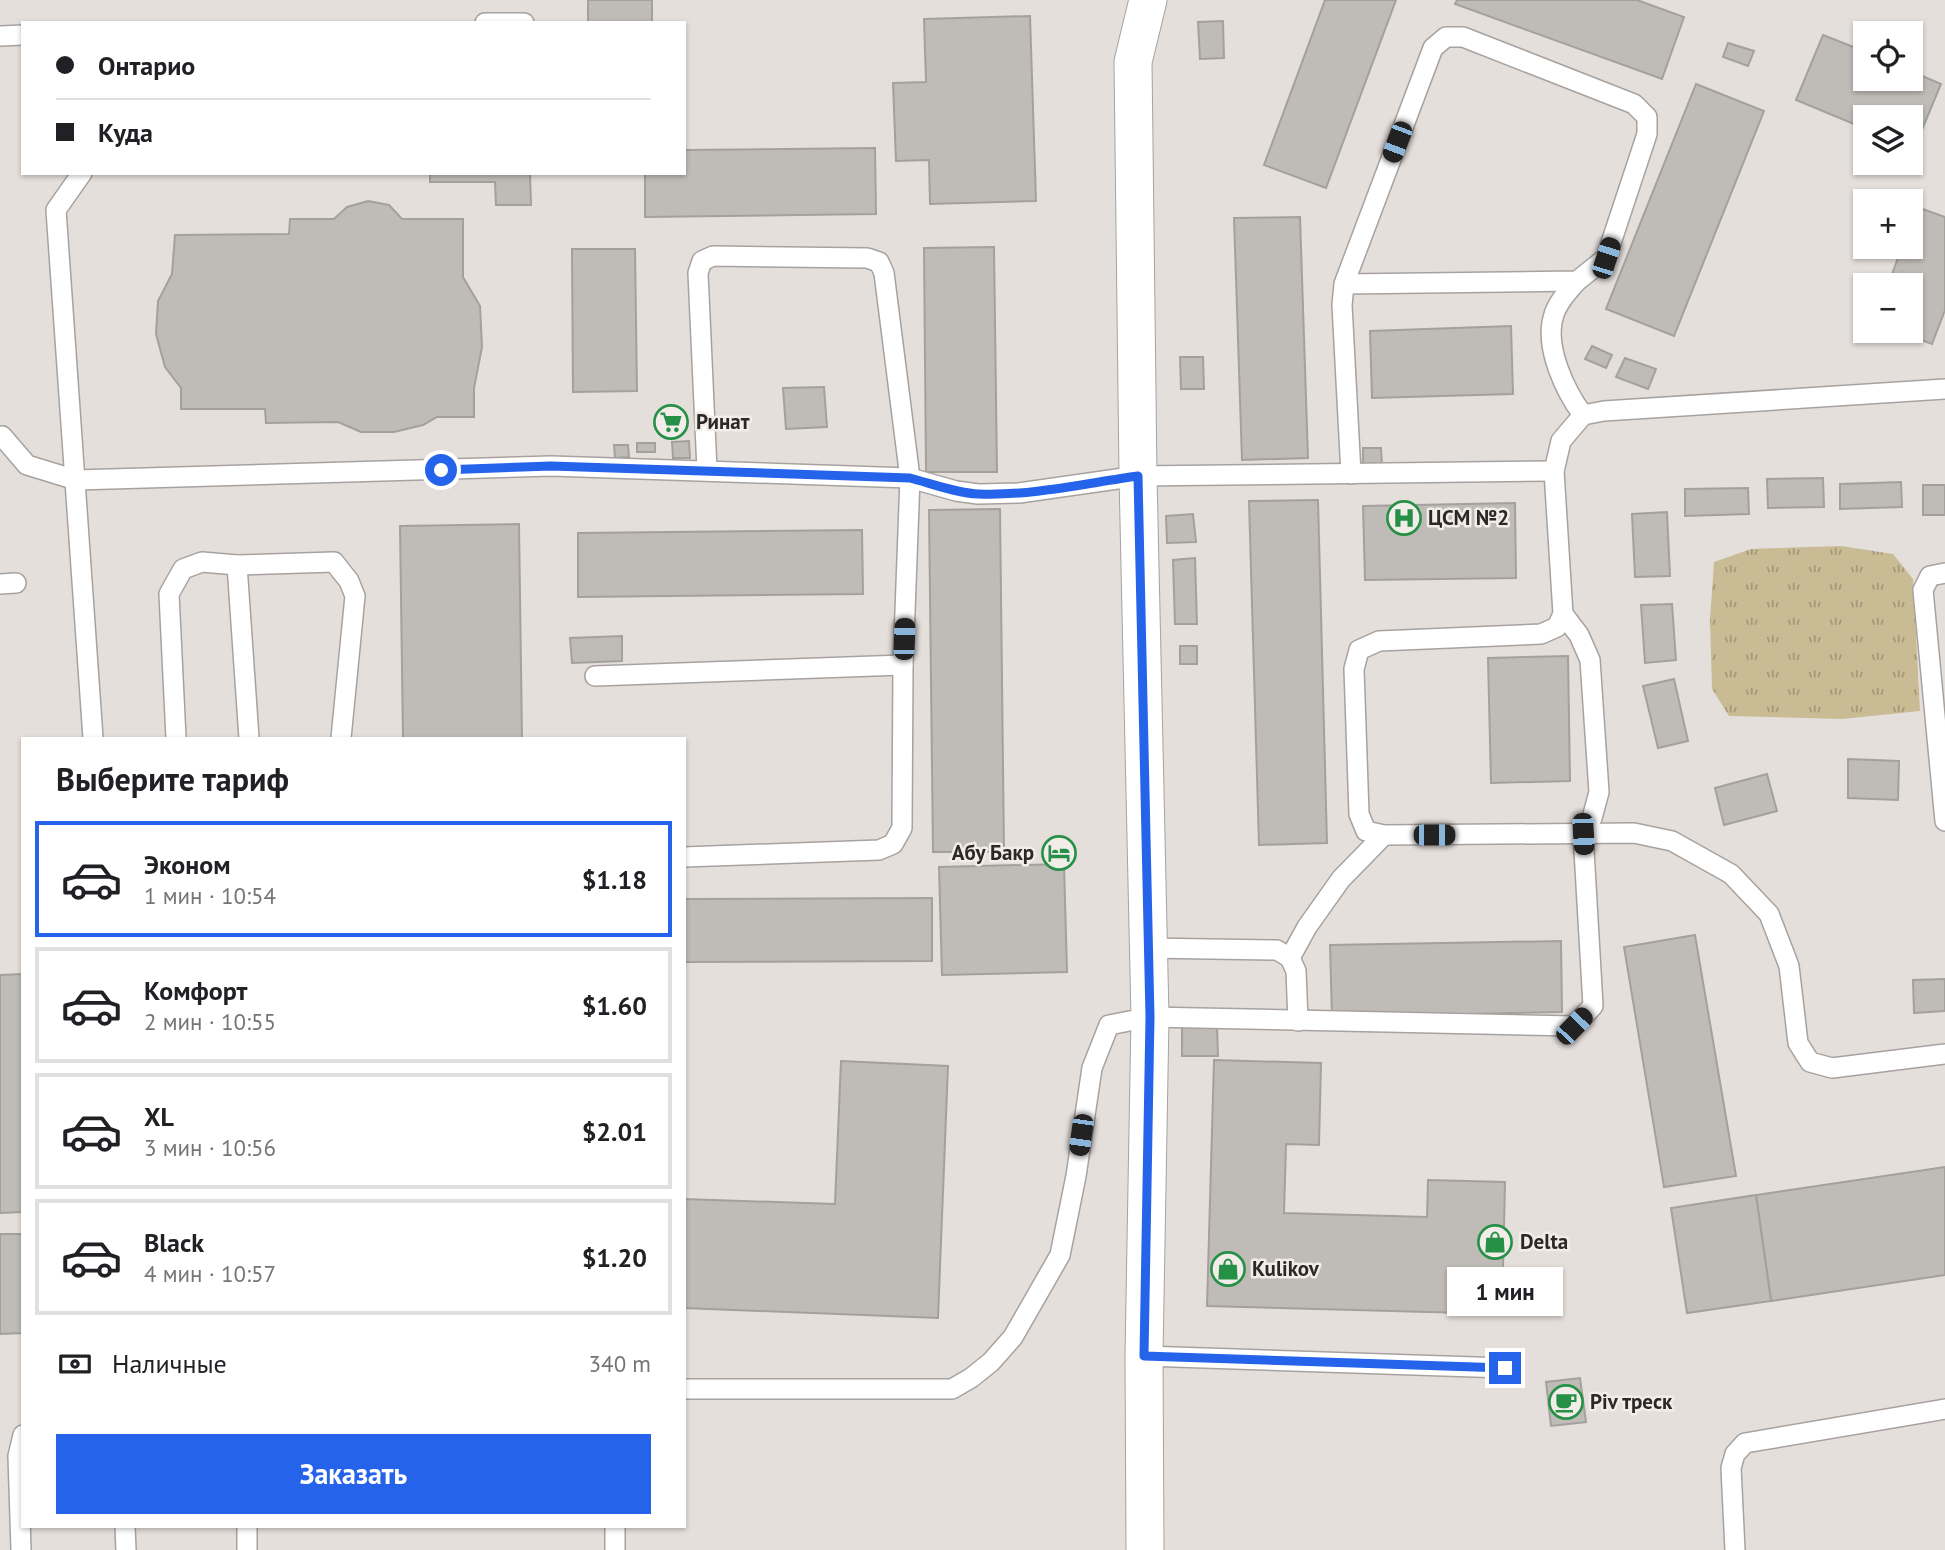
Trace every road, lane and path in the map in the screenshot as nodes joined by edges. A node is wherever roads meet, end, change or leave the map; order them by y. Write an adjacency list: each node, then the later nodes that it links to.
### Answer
1 (1147, 0): 13 (street)
2 (21, 35): 3 (lane)
3 (0, 36)
4 (81, 175): 15 (lane)
5 (1577, 281): 6 (lane); 6 (lane); 8 (lane)
6 (1344, 284): 12 (lane)
7 (1945, 389): 8 (lane)
8 (1583, 415): 11 (lane)
9 (2, 436): 15 (lane)
10 (707, 470): 14 (lane); 14 (lane); 15 (lane)
11 (1554, 471): 12 (lane); 18 (lane)
12 (1352, 474): 13 (lane)
13 (1138, 476): 14 (lane); 29 (street)
14 (910, 478): 19 (lane)
15 (76, 480): 21 (lane)
16 (237, 565): 22 (lane); 23 (lane); 24 (lane)
17 (1945, 573): 25 (lane)
18 (1563, 614): 26 (lane); 27 (lane)
19 (903, 666): 20 (lane); 28 (lane)
20 (595, 676)
21 (93, 737)
22 (176, 737)
23 (248, 737)
24 (341, 737)
25 (1945, 821)
26 (1583, 834): 27 (lane); 32 (lane); 33 (lane)
27 (1384, 835): 30 (lane)
28 (686, 858)
29 (1148, 948): 30 (lane); 31 (street)
30 (1290, 958): 32 (lane)
31 (1150, 1017): 32 (lane); 34 (street); 36 (lane)
32 (1298, 1021)
33 (1945, 1054)
34 (1144, 1356): 35 (lane); 46 (street)
35 (1505, 1368)
36 (686, 1390)
37 (1945, 1409): 47 (lane)
38 (21, 1444): 42 (lane)
39 (125, 1528): 43 (lane)
40 (247, 1528): 44 (lane)
41 (615, 1528): 45 (lane)
42 (21, 1550)
43 (126, 1550)
44 (247, 1550)
45 (615, 1550)
46 (1145, 1550)
47 (1735, 1550)

